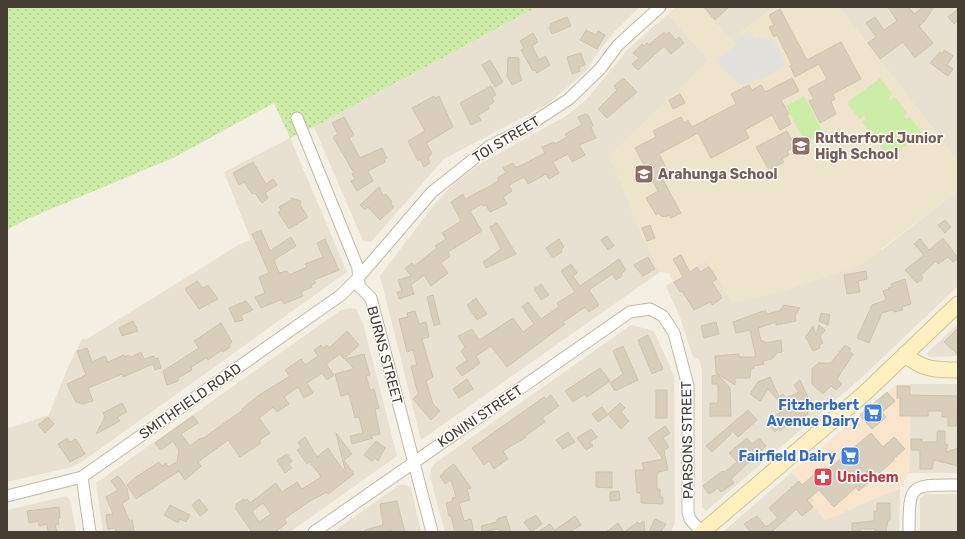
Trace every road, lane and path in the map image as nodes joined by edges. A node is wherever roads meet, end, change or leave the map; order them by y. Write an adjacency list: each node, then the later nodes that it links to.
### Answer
1 (660, 7): 3 (street, TOI STREET)
2 (297, 118): 3 (street, BURNS STREET)
3 (358, 278): 8 (street, BURNS STREET); 9 (street, SMITHFIELD ROAD)
4 (958, 304): 6 (main road)
5 (650, 309): 8 (street, KONINI STREET); 15 (street, PARSONS STREET)
6 (905, 354): 7 (main road); 15 (main road)
7 (958, 370)
8 (413, 462): 13 (street, KONINI STREET); 14 (street, BURNS STREET)
9 (82, 477): 11 (street, SMITHFIELD ROAD); 12 (street)
10 (958, 485): 16 (street)
11 (7, 496)
12 (90, 532)
13 (314, 532)
14 (432, 532)
15 (701, 532)
16 (909, 532)

